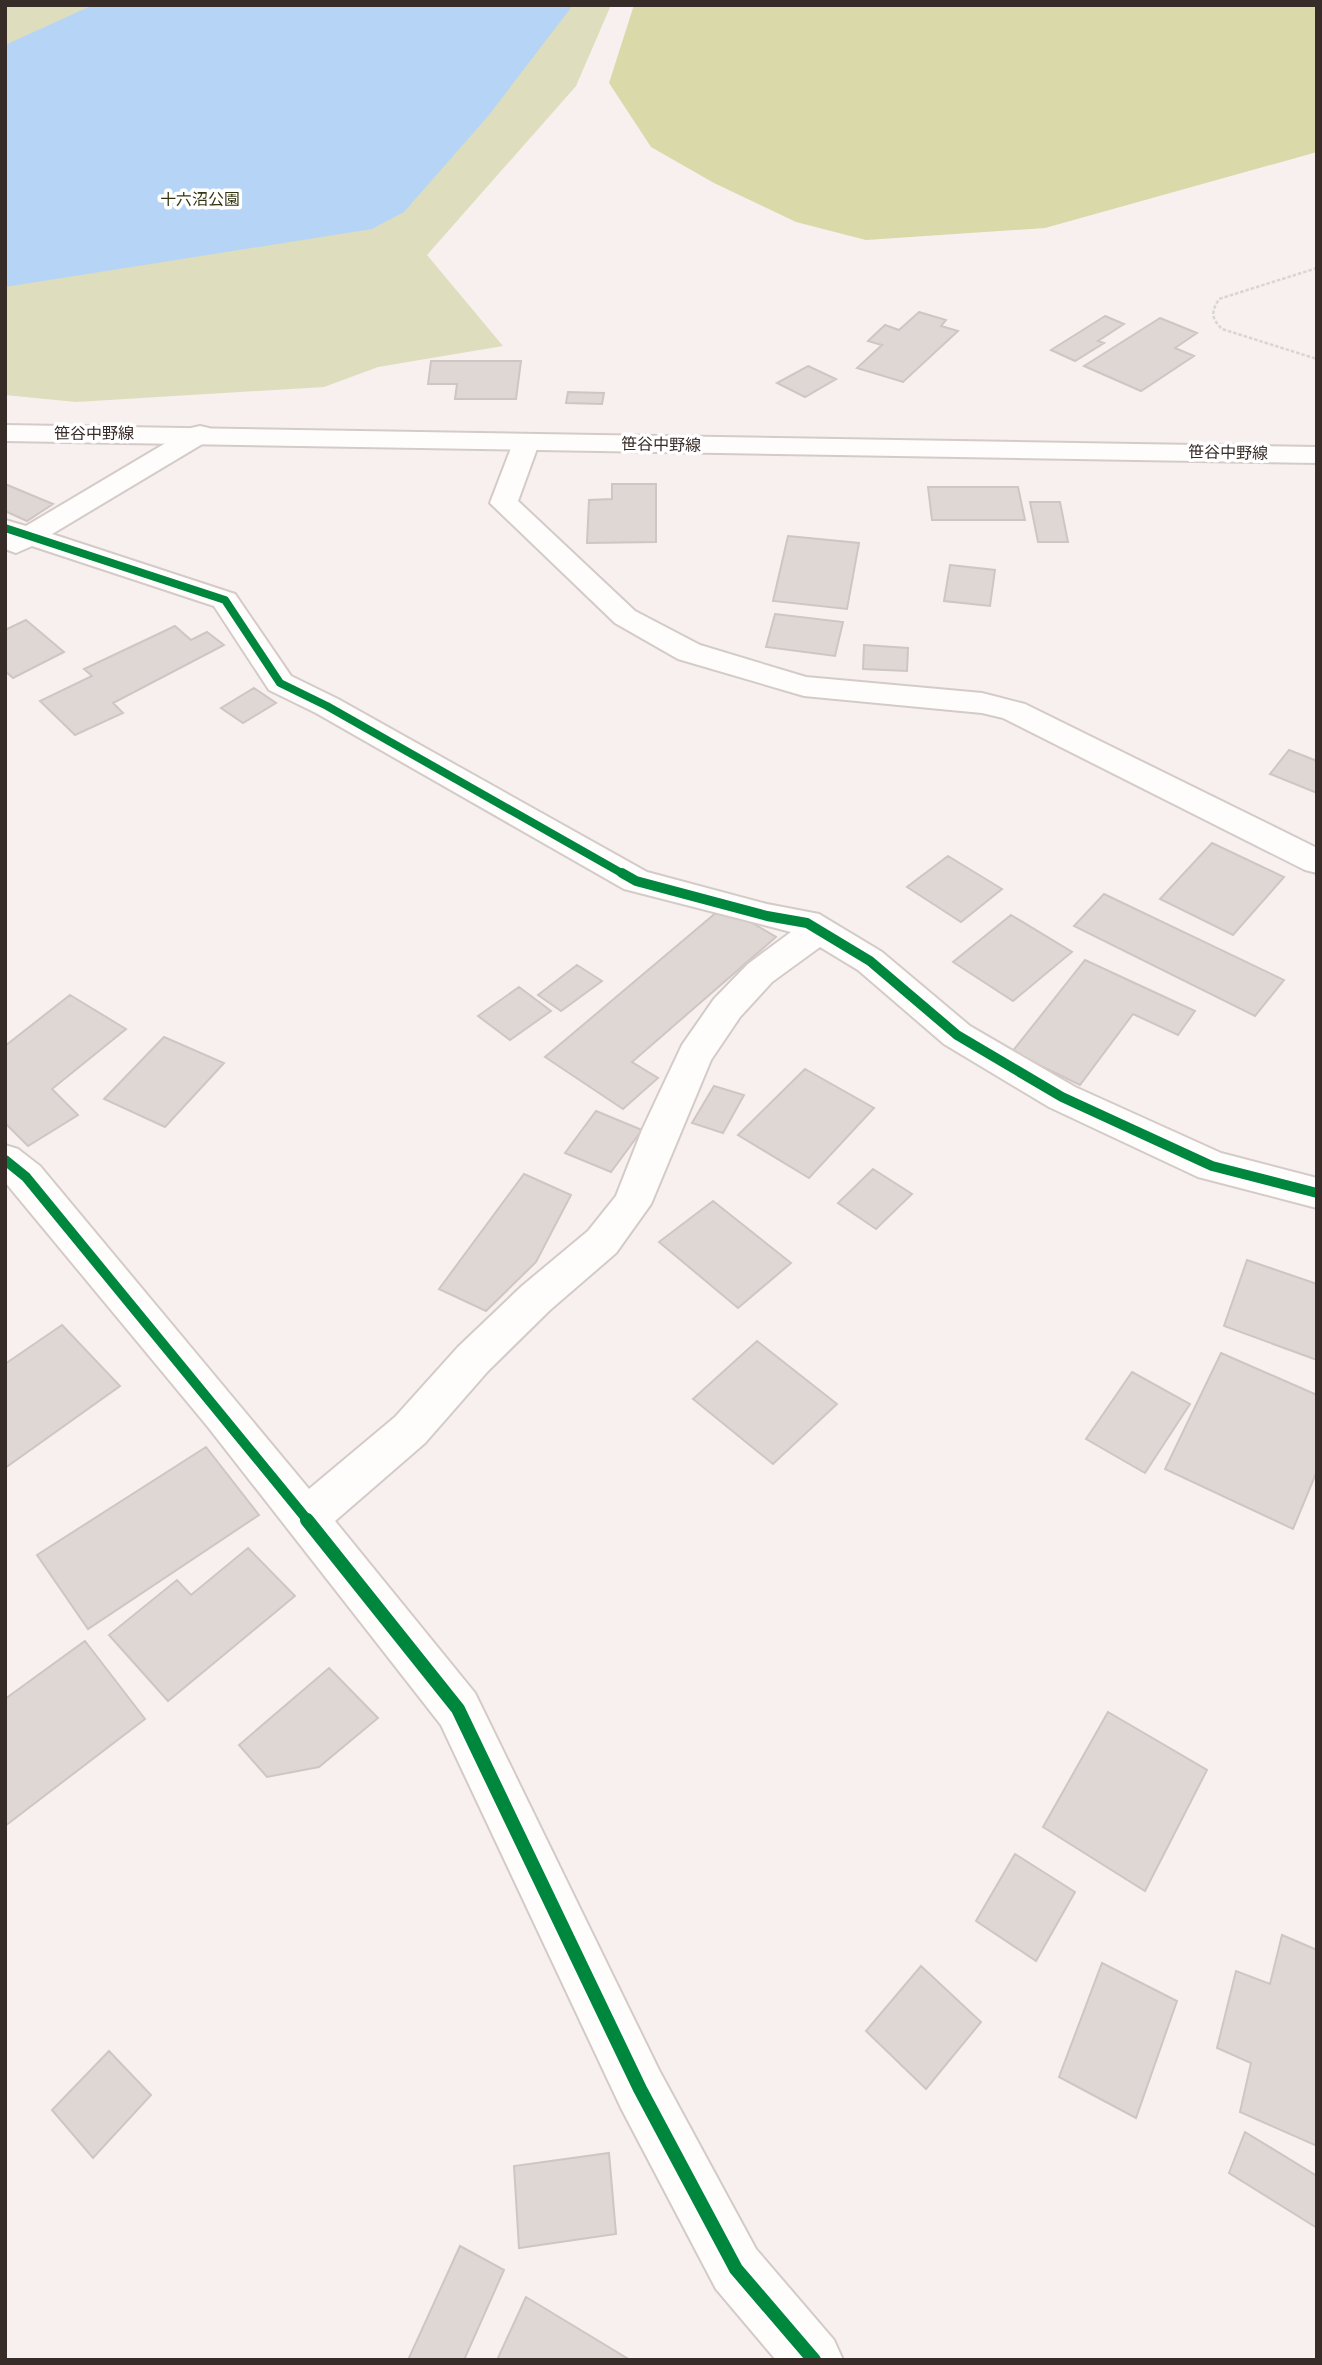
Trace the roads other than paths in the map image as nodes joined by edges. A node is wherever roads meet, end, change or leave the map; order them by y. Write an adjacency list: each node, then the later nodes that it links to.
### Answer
1 (5, 433): 2 (street, 笹谷中野線)
2 (200, 434): 3 (street, 笹谷中野線); 5 (street)
3 (526, 443): 4 (street, 笹谷中野線); 6 (street)
4 (1317, 454)
5 (13, 538): 7 (street)
6 (1317, 862)
7 (818, 930): 9 (street); 10 (street)
8 (5, 1160): 10 (street)
9 (1317, 1193)
10 (307, 1518): 11 (street)
11 (814, 2360)

